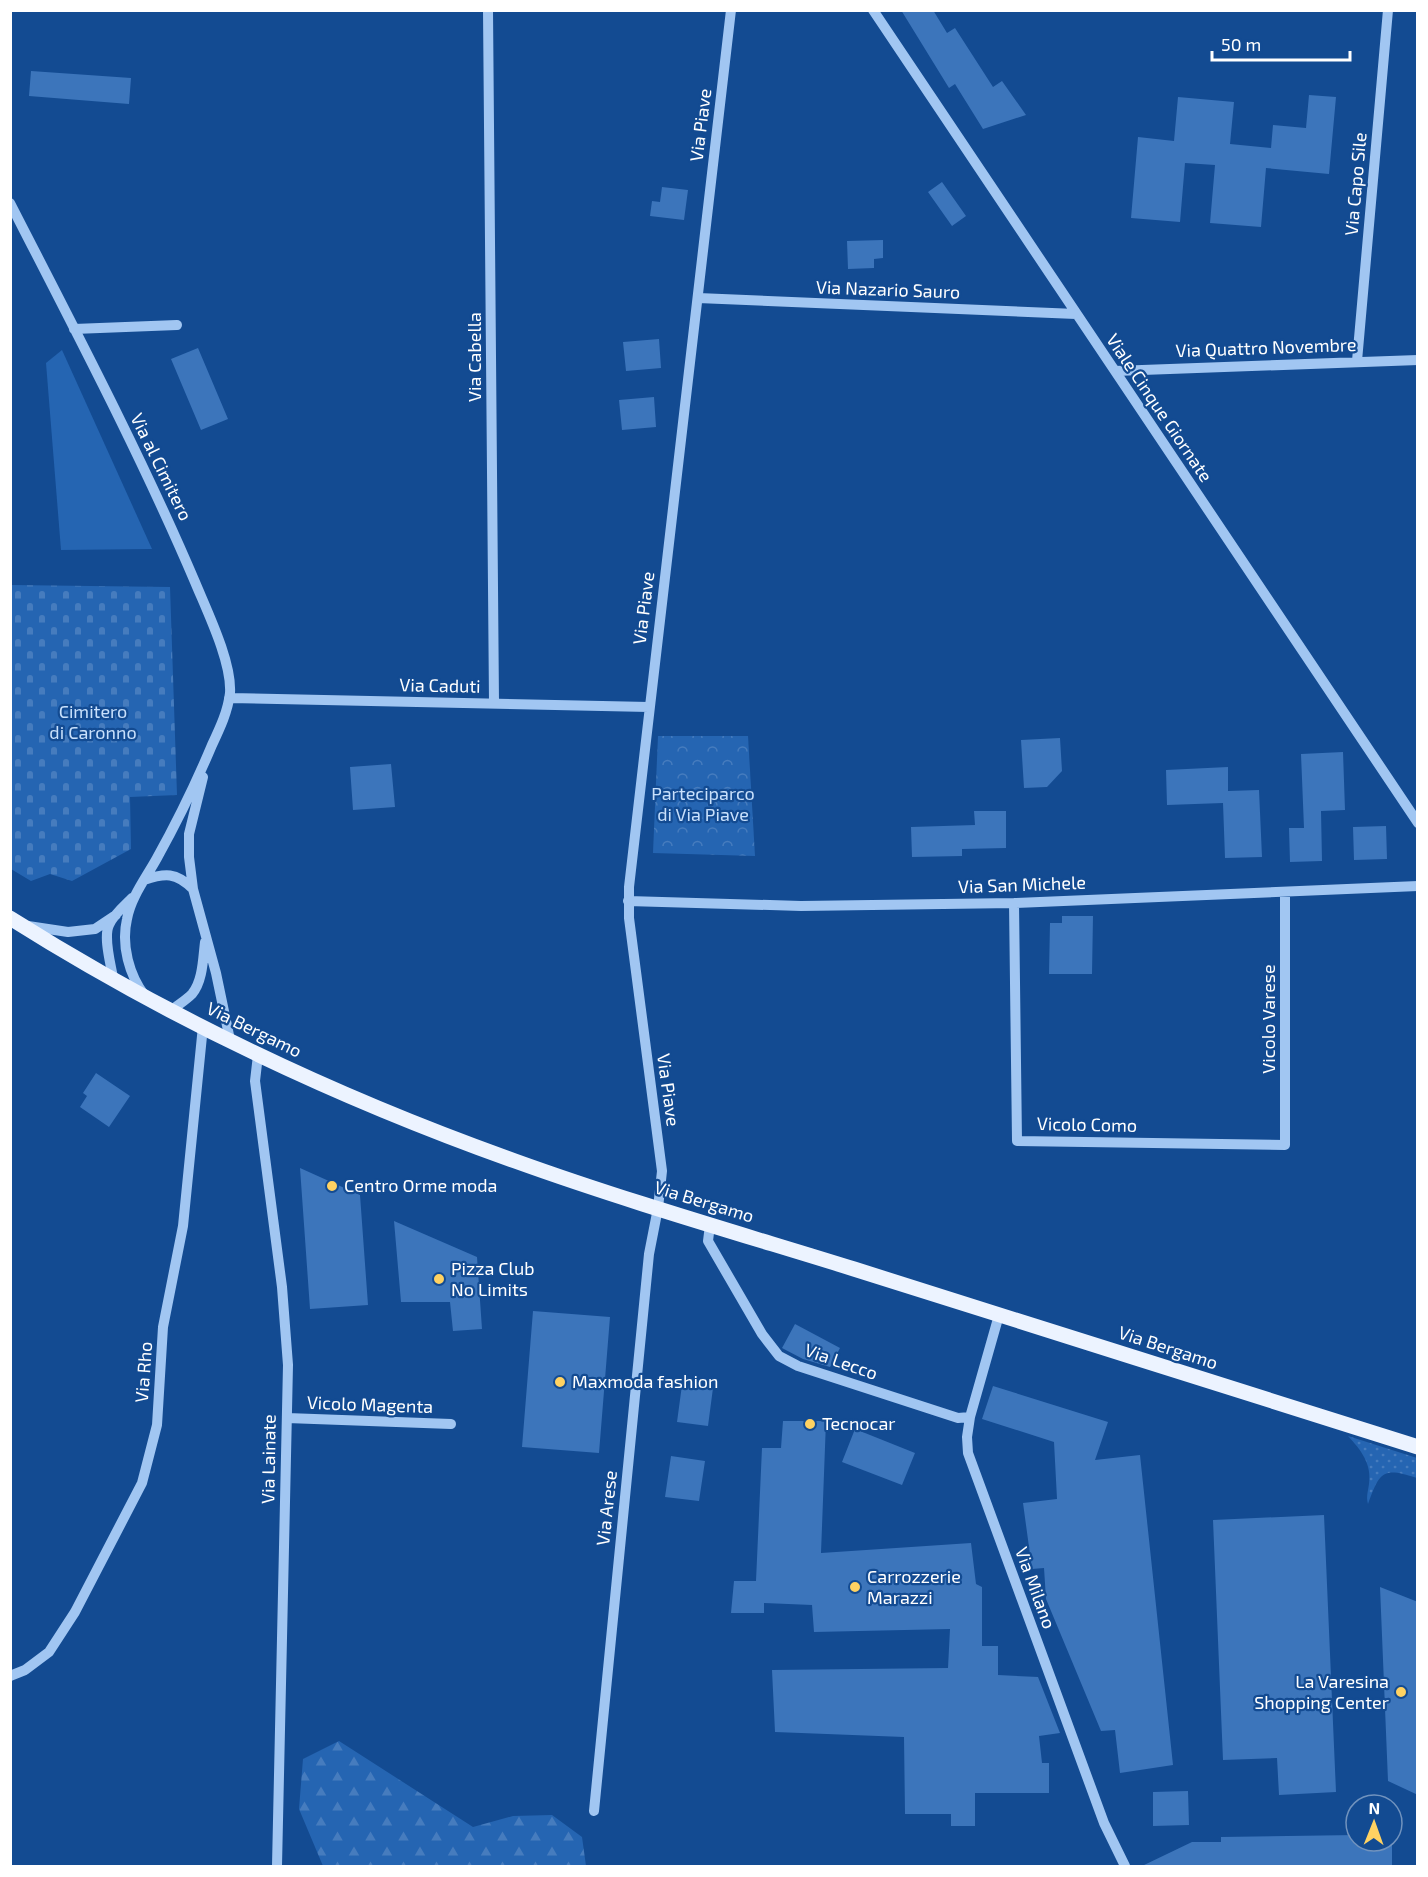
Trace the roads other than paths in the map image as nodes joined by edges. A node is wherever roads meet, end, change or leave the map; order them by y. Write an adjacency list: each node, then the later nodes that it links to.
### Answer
1 (488, 10): 14 (street, Via Cabella)
2 (731, 10): 6 (street, Via Piave)
3 (873, 10): 7 (street, Viale Cinque Giornate)
4 (1388, 10): 11 (street, Via Capo Sile)
5 (10, 203): 9 (street, Via al Cimitero)
6 (698, 298): 7 (street, Via Nazario Sauro); 15 (street, Via Piave)
7 (1076, 314): 12 (street, Viale Cinque Giornate)
8 (177, 325): 9 (street)
9 (74, 329): 13 (street, Via al Cimitero)
10 (1418, 360): 11 (street, Via Quattro Novembre)
11 (1357, 361): 12 (street, Via Quattro Novembre)
12 (1115, 371): 17 (street, Viale Cinque Giornate)
13 (229, 698): 14 (street, Via Caduti); 16 (street, Via al Cimitero)
14 (494, 703): 15 (street, Via Caduti)
15 (649, 707): 23 (street, Via Piave)
16 (207, 757): 18 (street); 20 (street)
17 (1418, 823)
18 (144, 880): 20 (street); 22 (street)
19 (1418, 886): 21 (street, Via San Michele)
20 (193, 889): 27 (street)
21 (1285, 892): 24 (street, Via San Michele); 34 (street, Vicolo Varese)
22 (134, 896): 25 (street); 29 (street)
23 (628, 901): 24 (street, Via San Michele); 35 (street, Via Piave)
24 (1014, 903): 34 (street, Vicolo Como)
25 (116, 915): 26 (street); 28 (street)
26 (15, 921): 28 (main road, Via Bergamo)
27 (205, 938): 30 (street); 32 (street)
28 (113, 978): 29 (main road, Via Bergamo)
29 (145, 996): 30 (main road, Via Bergamo)
30 (172, 1010): 31 (main road, Via Bergamo)
31 (204, 1026): 32 (main road, Via Bergamo); 42 (street, Via Rho)
32 (230, 1040): 33 (main road, Via Bergamo)
33 (258, 1055): 35 (main road, Via Bergamo); 38 (street, Via Lainate)
34 (1286, 1145)
35 (658, 1208): 36 (main road, Via Bergamo); 43 (street, Via Arese)
36 (710, 1225): 37 (main road, Via Bergamo); 39 (street, Via Lecco)
37 (999, 1315): 39 (street, Via Milano); 41 (main road, Via Bergamo)
38 (286, 1418): 40 (street, Vicolo Magenta); 44 (street, Via Lainate)
39 (970, 1418): 45 (street, Via Milano)
40 (451, 1424)
41 (1418, 1447)
42 (10, 1676)
43 (594, 1811)
44 (277, 1866)
45 (1125, 1866)

